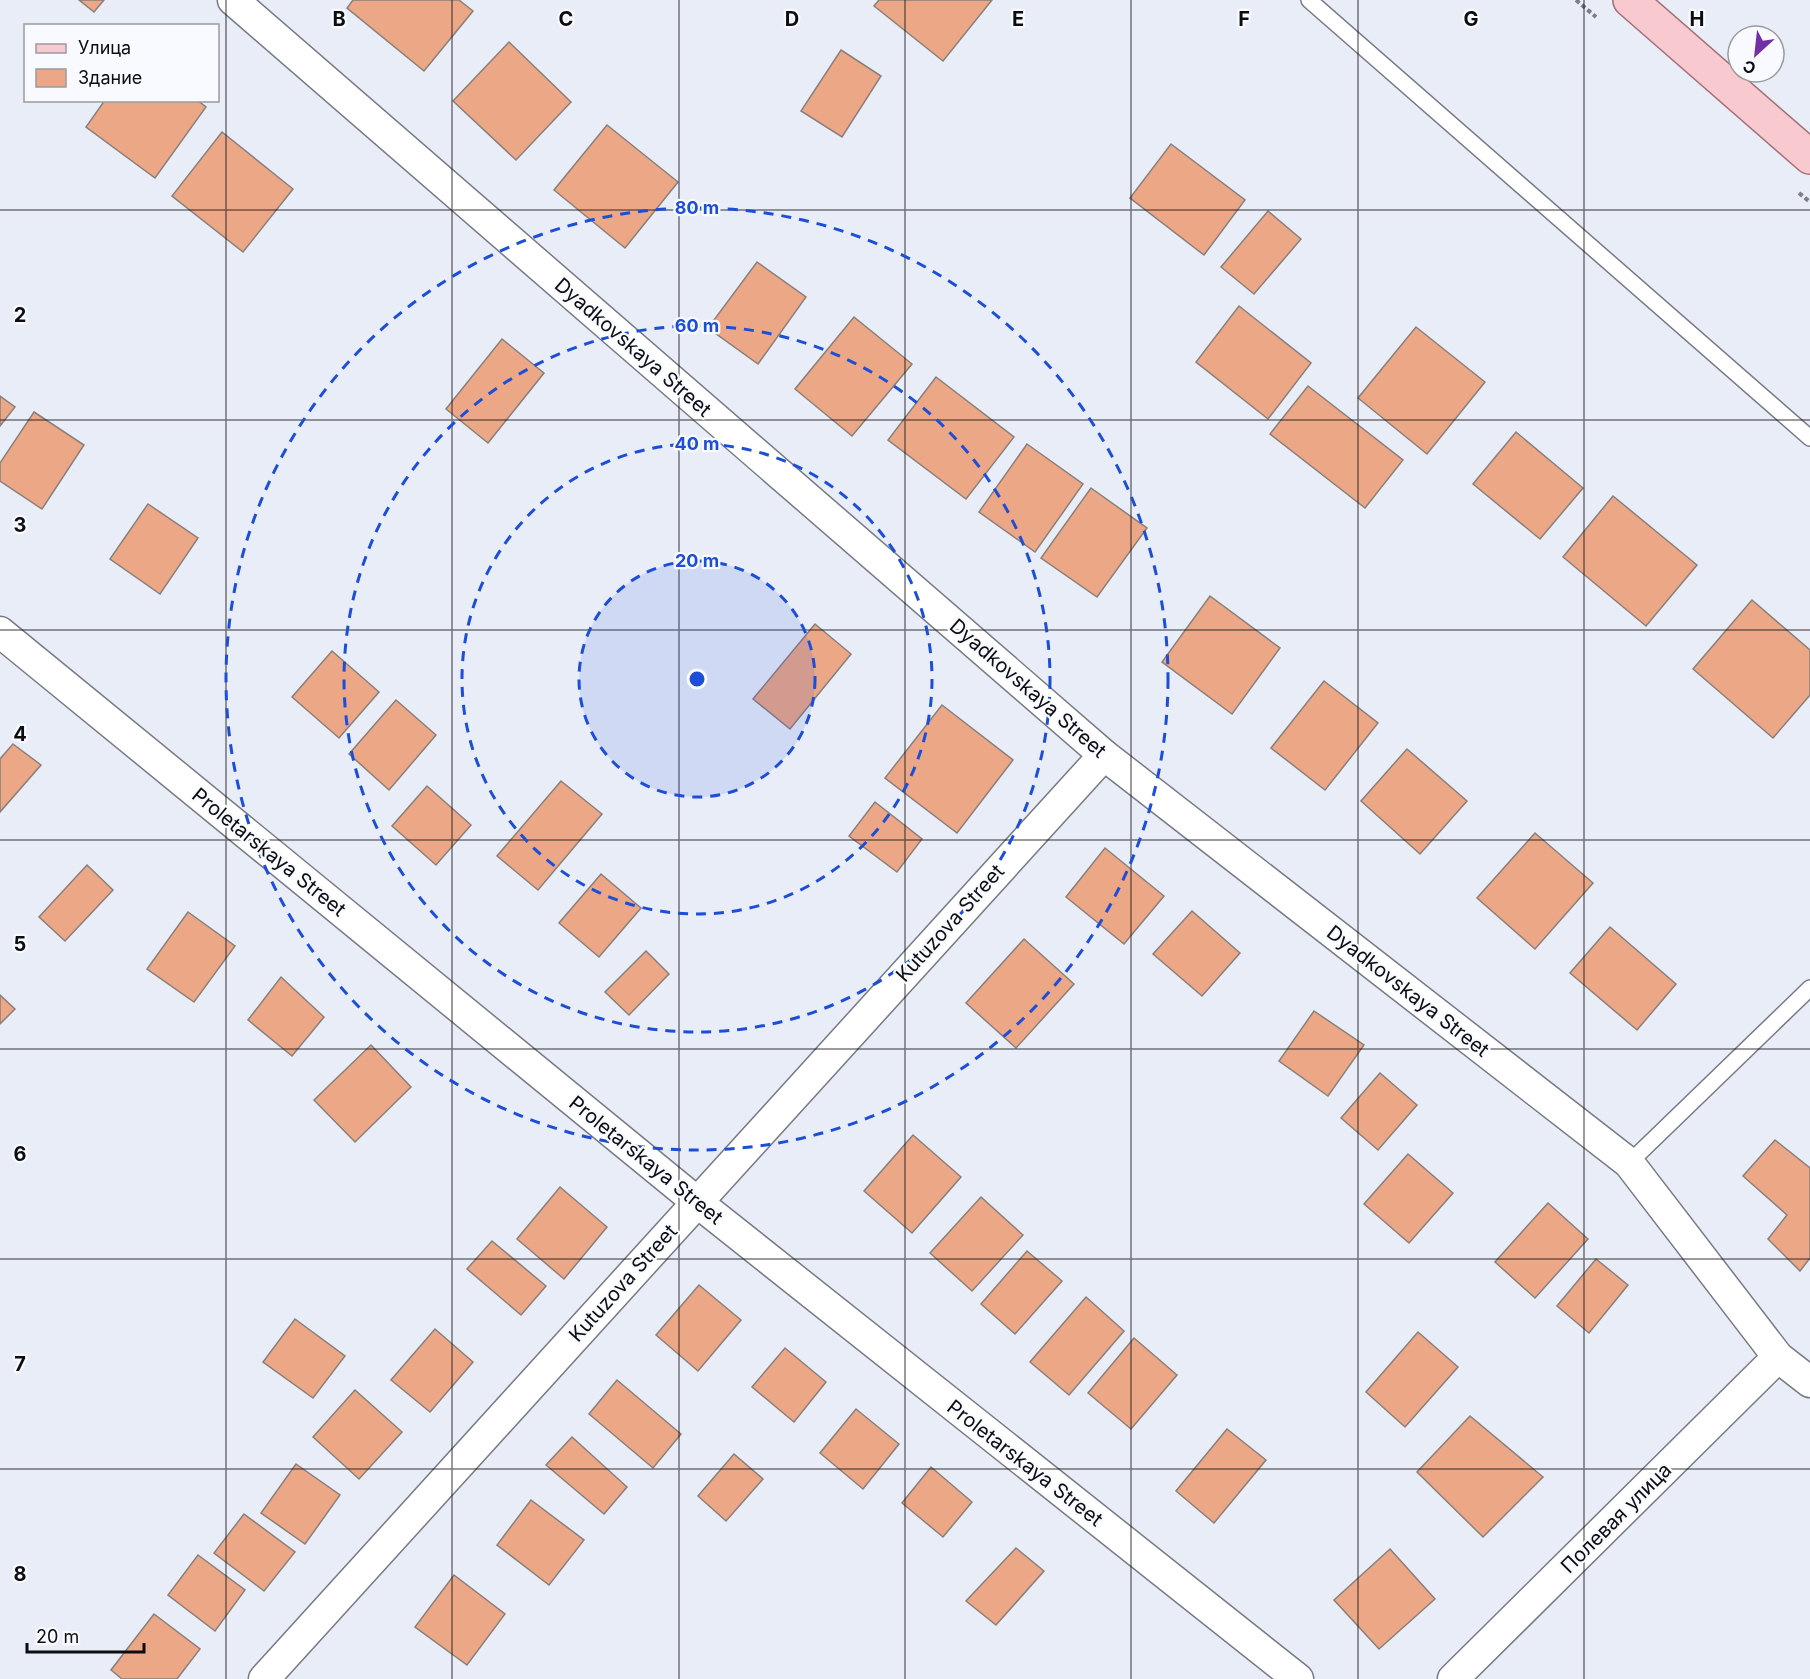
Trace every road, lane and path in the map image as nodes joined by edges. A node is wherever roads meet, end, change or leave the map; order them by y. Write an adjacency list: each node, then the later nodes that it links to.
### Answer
1 (233, 0): 7 (street, Dyadkovskaya Street)
2 (1309, 0): 5 (lane)
3 (1630, 0): 4 (main road)
4 (1810, 157)
5 (1810, 438)
6 (0, 632): 10 (street, Proletarskaya Street)
7 (1104, 754): 9 (street, Dyadkovskaya Street); 10 (street, Kutuzova Street)
8 (1810, 988): 9 (lane)
9 (1629, 1163): 11 (street, Dyadkovskaya Street)
10 (697, 1202): 13 (street, Kutuzova Street); 14 (street, Proletarskaya Street)
11 (1778, 1357): 12 (street, Dyadkovskaya Street); 15 (street, Полевая улица)
12 (1810, 1382)
13 (264, 1679)
14 (1298, 1679)
15 (1453, 1679)

